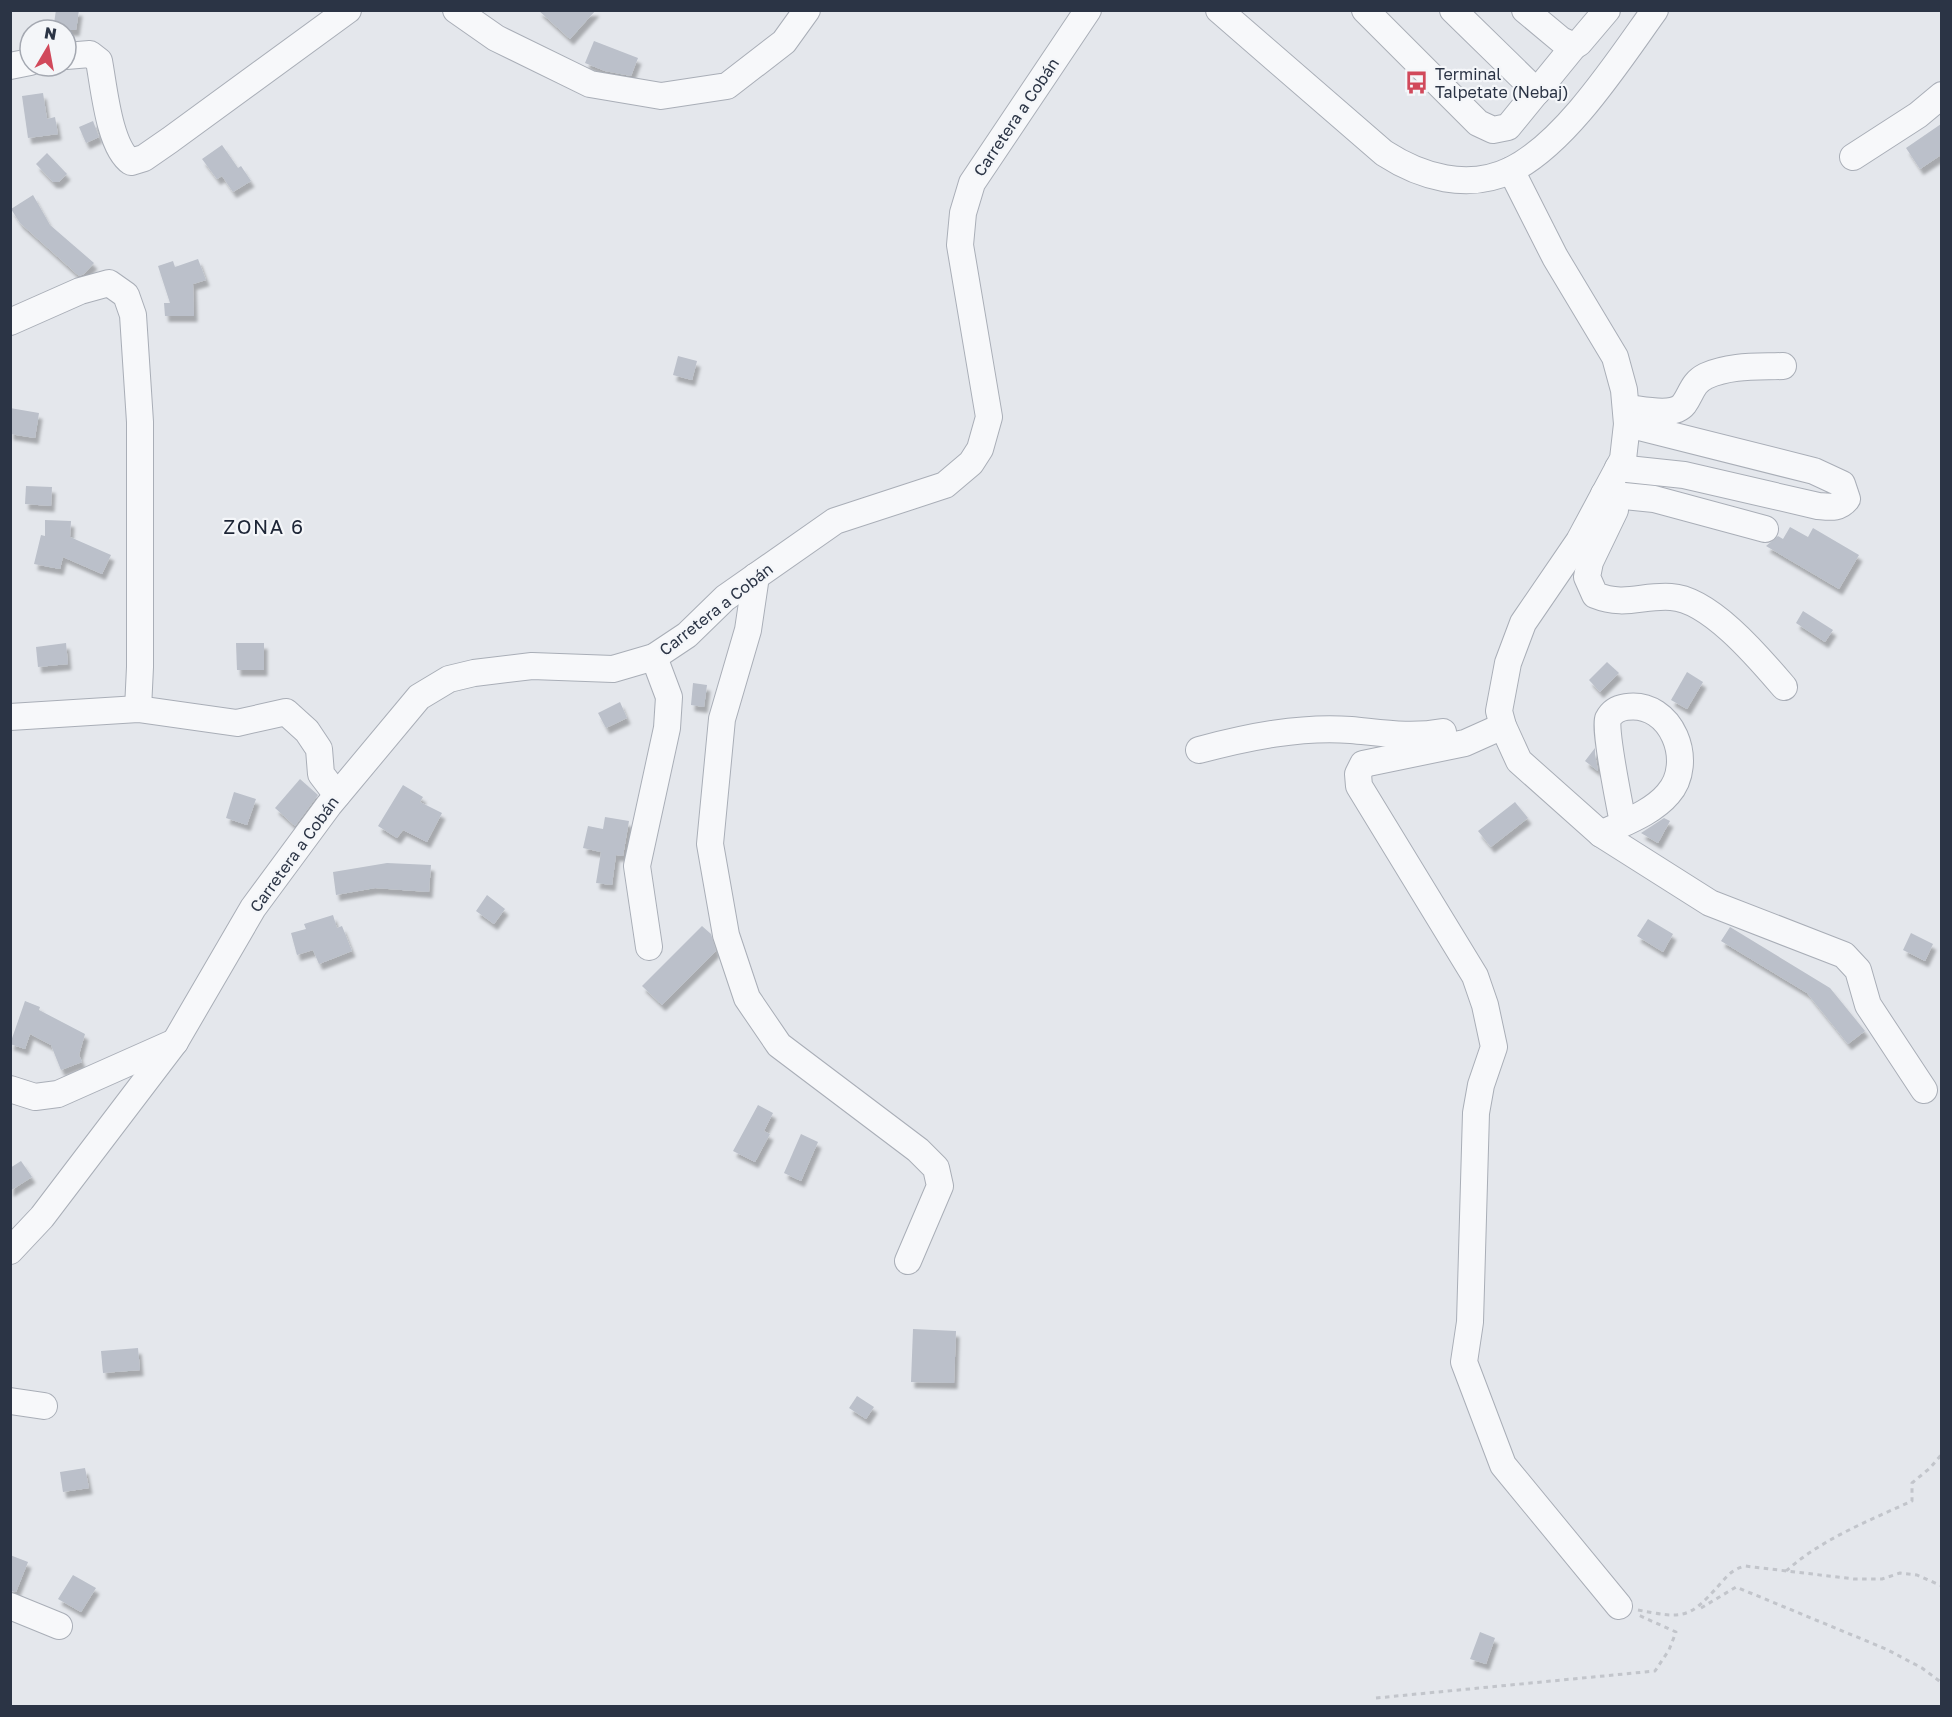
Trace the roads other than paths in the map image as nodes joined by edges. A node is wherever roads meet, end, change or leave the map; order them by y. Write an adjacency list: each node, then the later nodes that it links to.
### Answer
1 (348, 10): 13 (street)
2 (456, 10): 3 (street)
3 (807, 10)
4 (1088, 10): 24 (street, Carretera a Cobán)
5 (1218, 10): 11 (street)
6 (1365, 10): 14 (street)
7 (1453, 10): 14 (street)
8 (1526, 10): 12 (street)
9 (1607, 10): 12 (street)
10 (1655, 10): 17 (street)
11 (1250, 21): 17 (street)
12 (1574, 46): 14 (street)
13 (78, 55)
14 (1537, 92)
15 (1941, 95): 16 (street)
16 (1853, 157)
17 (1511, 170): 20 (street)
18 (10, 322): 27 (street)
19 (1783, 366): 20 (street)
20 (1627, 416): 21 (street); 21 (street)
21 (1618, 468): 22 (street)
22 (1613, 495): 23 (street); 26 (street); 29 (street)
23 (1765, 529)
24 (756, 576): 25 (street, Carretera a Cobán); 37 (street)
25 (654, 657): 31 (street, Carretera a Cobán); 32 (street)
26 (1784, 687)
27 (138, 708): 28 (street); 31 (street)
28 (10, 717)
29 (1501, 718): 30 (street); 35 (street); 41 (street)
30 (1199, 750)
31 (338, 795): 33 (street, Carretera a Cobán)
32 (649, 947)
33 (175, 1042): 34 (street); 36 (street, Carretera a Cobán)
34 (10, 1089)
35 (1924, 1090)
36 (10, 1251)
37 (908, 1261)
38 (10, 1401): 39 (street)
39 (44, 1406)
40 (10, 1606): 42 (street)
41 (1618, 1606)
42 (60, 1626)

